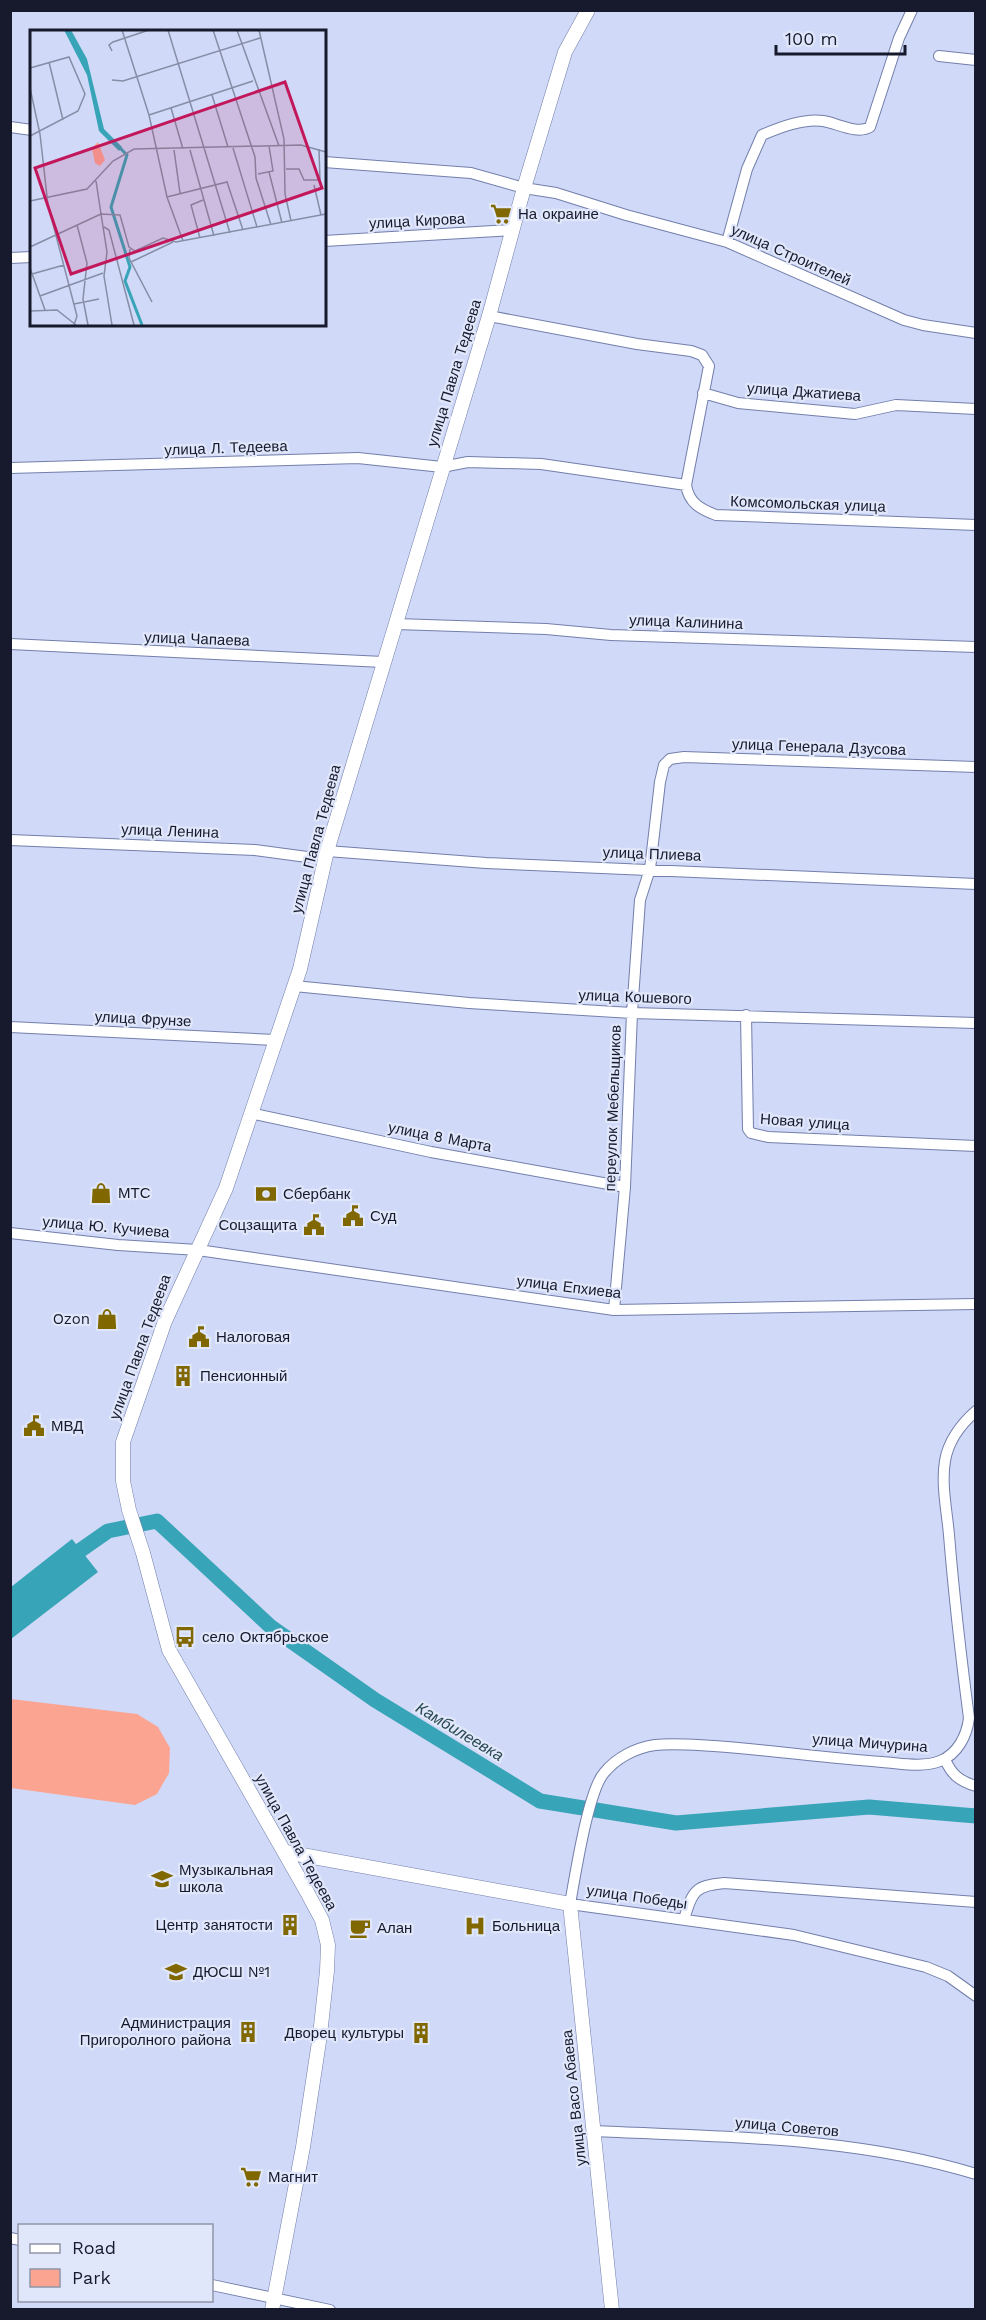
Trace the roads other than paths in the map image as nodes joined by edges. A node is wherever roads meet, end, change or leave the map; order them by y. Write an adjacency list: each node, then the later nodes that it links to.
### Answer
1 (588, 10): 8 (main road, улица Павла Тедеева)
2 (912, 10): 11 (street)
3 (939, 56): 4 (street)
4 (975, 60)
5 (10, 127): 6 (street)
6 (30, 130)
7 (326, 162): 8 (street, улица Строителей)
8 (524, 188): 9 (main road, улица Павла Тедеева); 11 (street, улица Строителей)
9 (512, 230): 10 (street, улица Кирова); 14 (main road, улица Павла Тедеева)
10 (326, 241)
11 (727, 242): 15 (street, улица Строителей)
12 (30, 257): 13 (street)
13 (10, 258)
14 (489, 316): 16 (street); 18 (main road, улица Павла Тедеева)
15 (975, 333)
16 (703, 393): 17 (street, улица Джатиева); 20 (street)
17 (975, 409)
18 (442, 467): 19 (street, улица Л. Тедеева); 20 (street); 22 (main road, улица Павла Тедеева)
19 (10, 468)
20 (686, 485): 21 (street, Комсомольская улица)
21 (975, 525)
22 (396, 624): 24 (street, улица Калинина); 25 (main road, улица Павла Тедеева)
23 (10, 644): 25 (street, улица Чапаева)
24 (975, 647)
25 (383, 662): 29 (main road, улица Павла Тедеева)
26 (664, 765): 27 (street, улица Генерала Дзусова); 30 (street, переулок Мебельщиков)
27 (975, 767)
28 (10, 840): 29 (street, улица Ленина)
29 (327, 851): 30 (street, улица Плиева); 32 (main road, улица Павла Тедеева)
30 (650, 869): 31 (street, улица Плиева); 33 (street, переулок Мебельщиков)
31 (975, 884)
32 (294, 986): 33 (street, улица Кошевого); 37 (main road, улица Павла Тедеева)
33 (632, 1013): 34 (street, улица Кошевого); 40 (street, переулок Мебельщиков)
34 (746, 1015): 35 (street, улица Кошевого); 39 (street, Новая улица)
35 (975, 1023)
36 (10, 1027): 37 (street, улица Фрунзе)
37 (275, 1040): 38 (main road, улица Павла Тедеева)
38 (250, 1113): 40 (street, улица 8 Марта); 42 (main road, улица Павла Тедеева)
39 (975, 1146)
40 (625, 1187): 44 (street, переулок Мебельщиков)
41 (10, 1233): 42 (street, улица Ю. Кучиева)
42 (198, 1250): 44 (street, улица Епхиева); 48 (main road, улица Павла Тедеева)
43 (975, 1304): 44 (street, улица Епхиева)
44 (614, 1310)
45 (975, 1412): 46 (street, улица Мичурина)
46 (945, 1758): 47 (street); 49 (street, улица Мичурина)
47 (975, 1786)
48 (286, 1852): 51 (main road, улица Победы); 57 (main road, улица Павла Тедеева)
49 (573, 1883): 51 (street, улица Васо Абаева)
50 (975, 1902): 52 (street)
51 (570, 1904): 52 (street, улица Победы); 54 (main road, улица Васо Абаева)
52 (684, 1919): 53 (street, улица Победы)
53 (975, 1996)
54 (594, 2131): 55 (street, улица Советов); 59 (main road, улица Васо Абаева)
55 (975, 2174)
56 (213, 2285): 57 (street)
57 (273, 2304): 58 (street)
58 (330, 2310)
59 (612, 2310)

